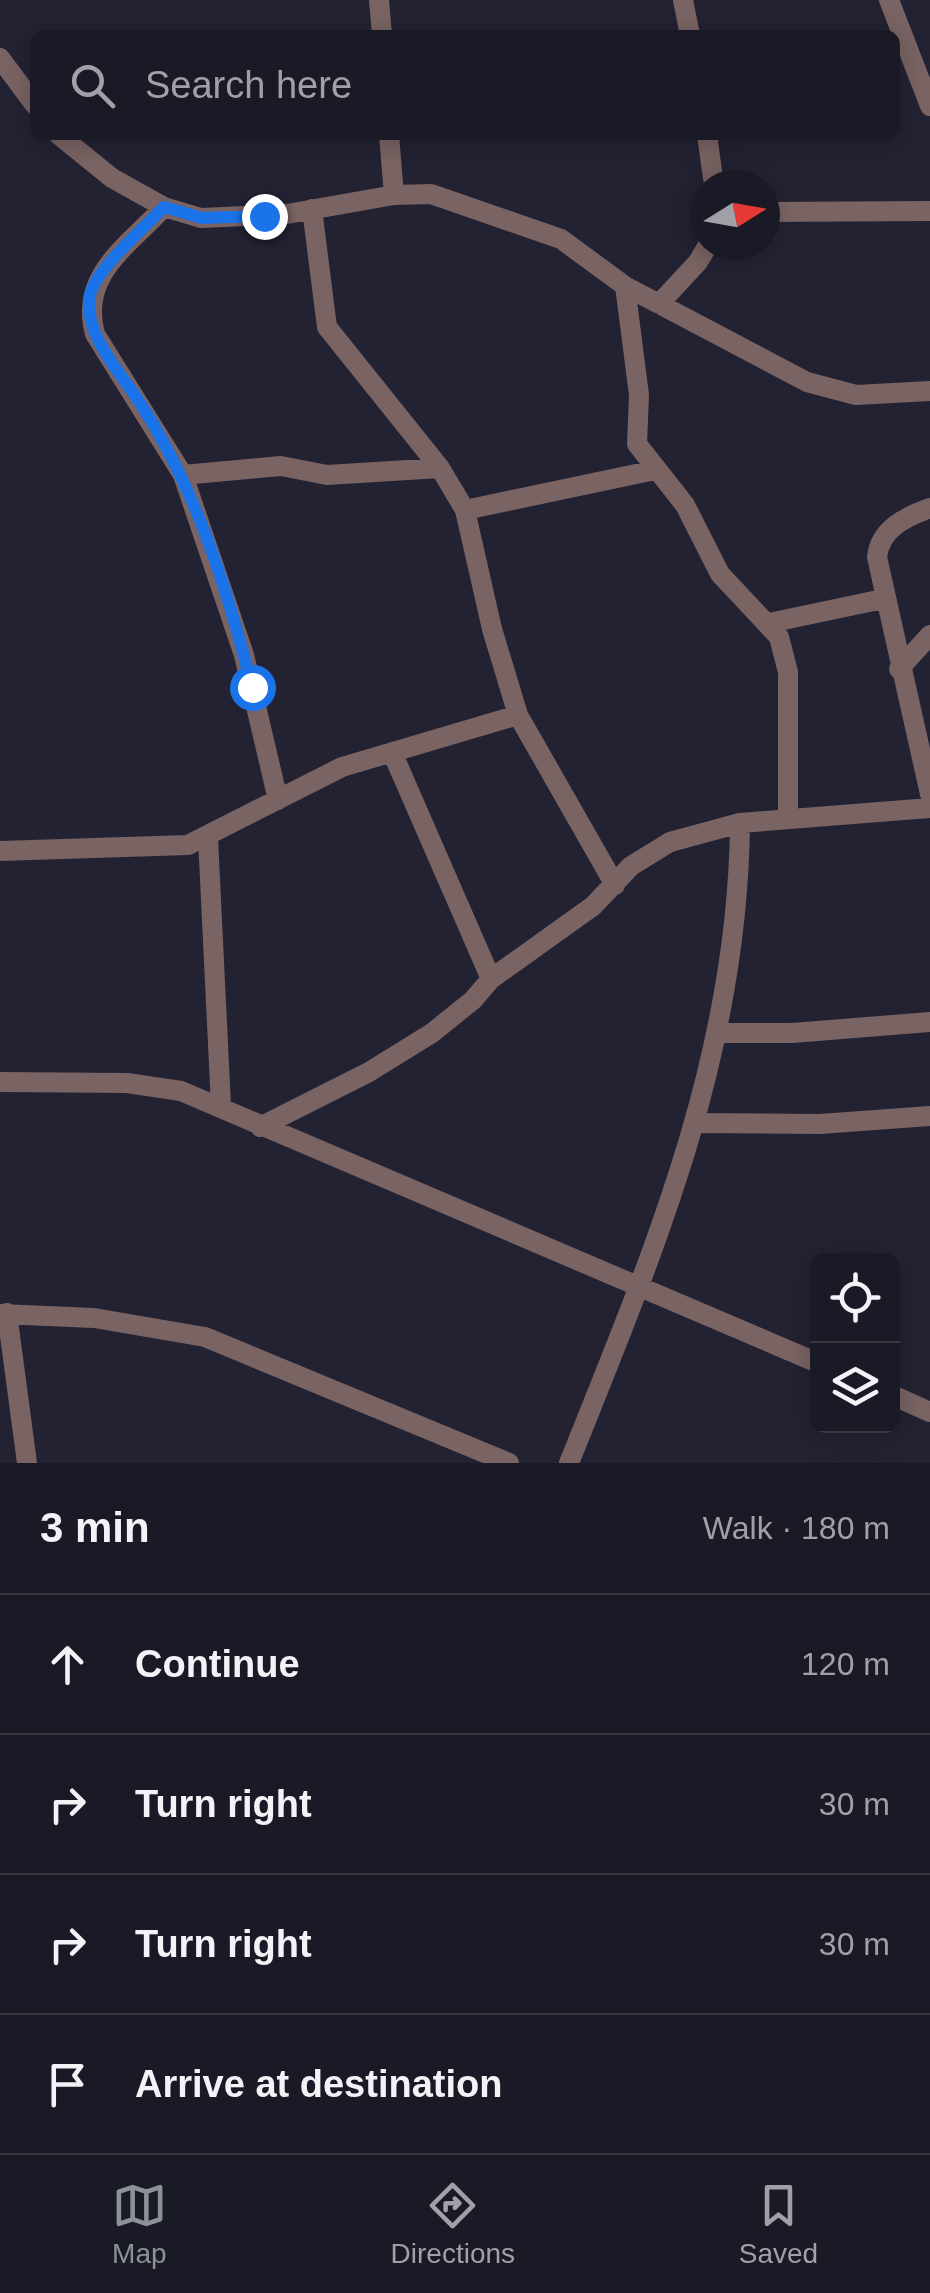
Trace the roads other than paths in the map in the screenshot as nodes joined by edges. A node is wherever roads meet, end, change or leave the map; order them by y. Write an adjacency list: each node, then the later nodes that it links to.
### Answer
1 (379, 0): 4 (street)
2 (683, 0): 5 (street)
3 (890, 0): 8 (street)
4 (382, 30)
5 (689, 30)
6 (0, 58): 7 (street)
7 (30, 98)
8 (930, 106)
9 (65, 140): 14 (street)
10 (390, 140): 13 (street)
11 (709, 140): 12 (street)
12 (712, 170)
13 (394, 195): 15 (street); 19 (street)
14 (164, 207): 15 (street); 24 (street)
15 (312, 210): 22 (street)
16 (930, 210): 17 (street)
17 (780, 212)
18 (699, 260): 20 (street)
19 (625, 286): 20 (street); 23 (street)
20 (659, 304): 21 (street)
21 (930, 390)
22 (440, 468): 24 (street); 26 (street)
23 (655, 470): 26 (street); 28 (street)
24 (183, 475): 34 (street)
25 (930, 508): 27 (street)
26 (466, 510): 31 (street)
27 (884, 599): 28 (street); 30 (street)
28 (769, 624): 36 (street)
29 (930, 635): 30 (street)
30 (899, 668): 33 (street)
31 (518, 714): 32 (street); 40 (street)
32 (392, 752): 34 (street); 41 (street)
33 (930, 794)
34 (278, 800): 38 (street)
35 (930, 808): 36 (street)
36 (788, 818): 37 (street)
37 (740, 823): 40 (street); 43 (street)
38 (208, 838): 39 (street); 45 (street)
39 (0, 851)
40 (615, 885): 41 (street)
41 (492, 979): 48 (street)
42 (930, 1022): 43 (street)
43 (720, 1033): 47 (street)
44 (0, 1082): 45 (street)
45 (221, 1106): 48 (street)
46 (930, 1116): 47 (street)
47 (696, 1123): 49 (street)
48 (260, 1127): 49 (street)
49 (640, 1285): 51 (street); 56 (street)
50 (4, 1313): 54 (street); 55 (street)
51 (810, 1359)
52 (900, 1399): 53 (street)
53 (930, 1412)
54 (27, 1463)
55 (509, 1463)
56 (569, 1463)

